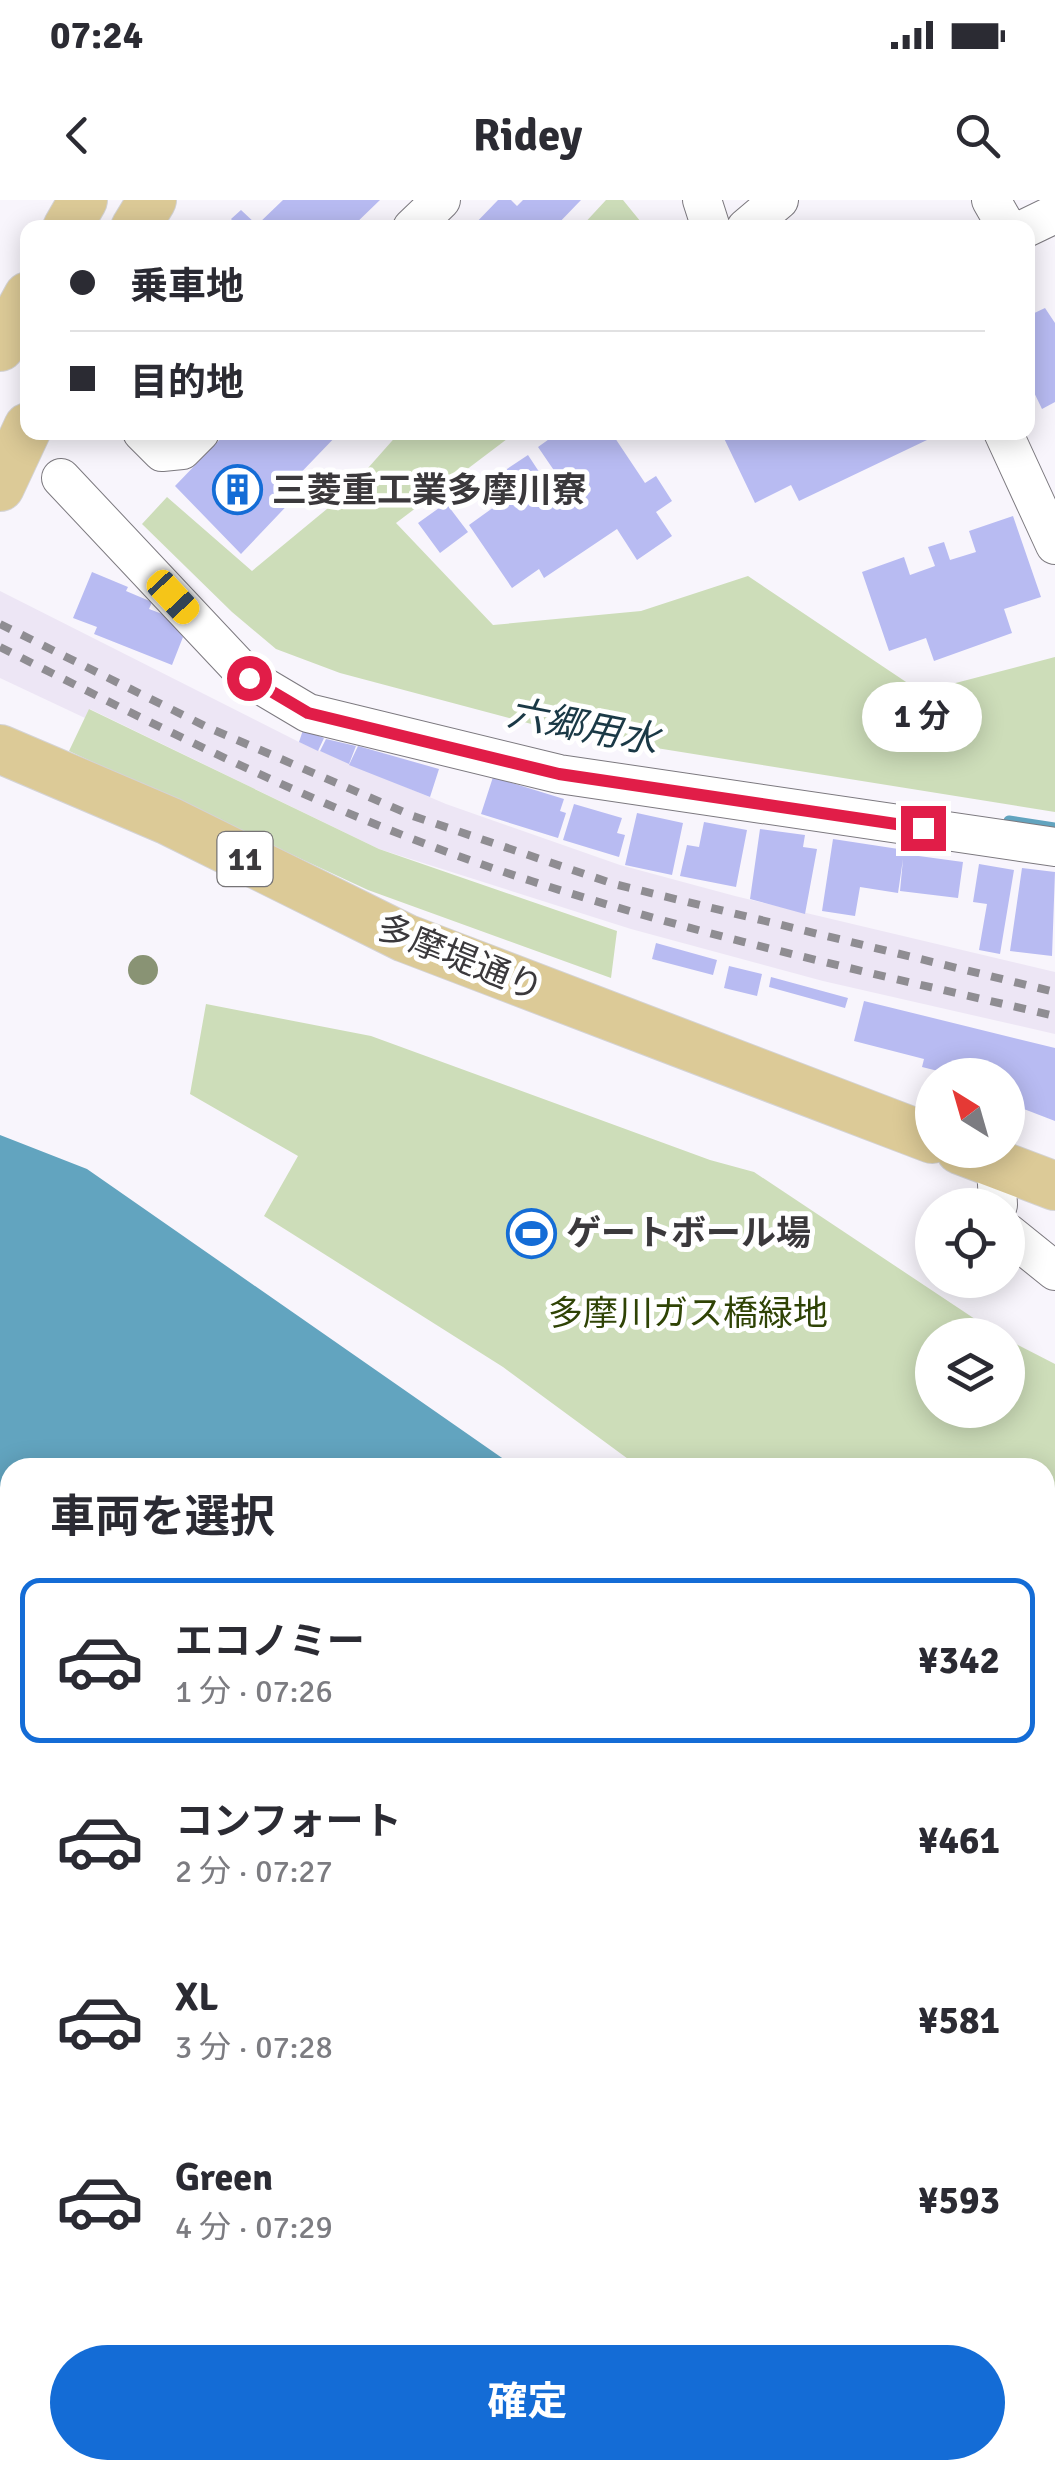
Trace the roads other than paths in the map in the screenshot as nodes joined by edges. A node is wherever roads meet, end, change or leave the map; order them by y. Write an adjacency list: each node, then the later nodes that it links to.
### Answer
1 (440, 200): 3 (street)
2 (779, 200): 4 (street)
3 (420, 220)
4 (755, 220)
5 (20, 311): 6 (main road)
6 (0, 347)
7 (22, 440): 12 (main road)
8 (150, 440): 9 (street)
9 (192, 440)
10 (1007, 440): 13 (street)
11 (61, 478): 15 (street)
12 (0, 487)
13 (1055, 545)
14 (0, 749): 16 (main road, 多摩堤通り / 11)
15 (1055, 847)
16 (915, 1133)
17 (985, 1173): 18 (main road)
18 (1055, 1186)
19 (1025, 1246): 20 (street)
20 (1055, 1270)

